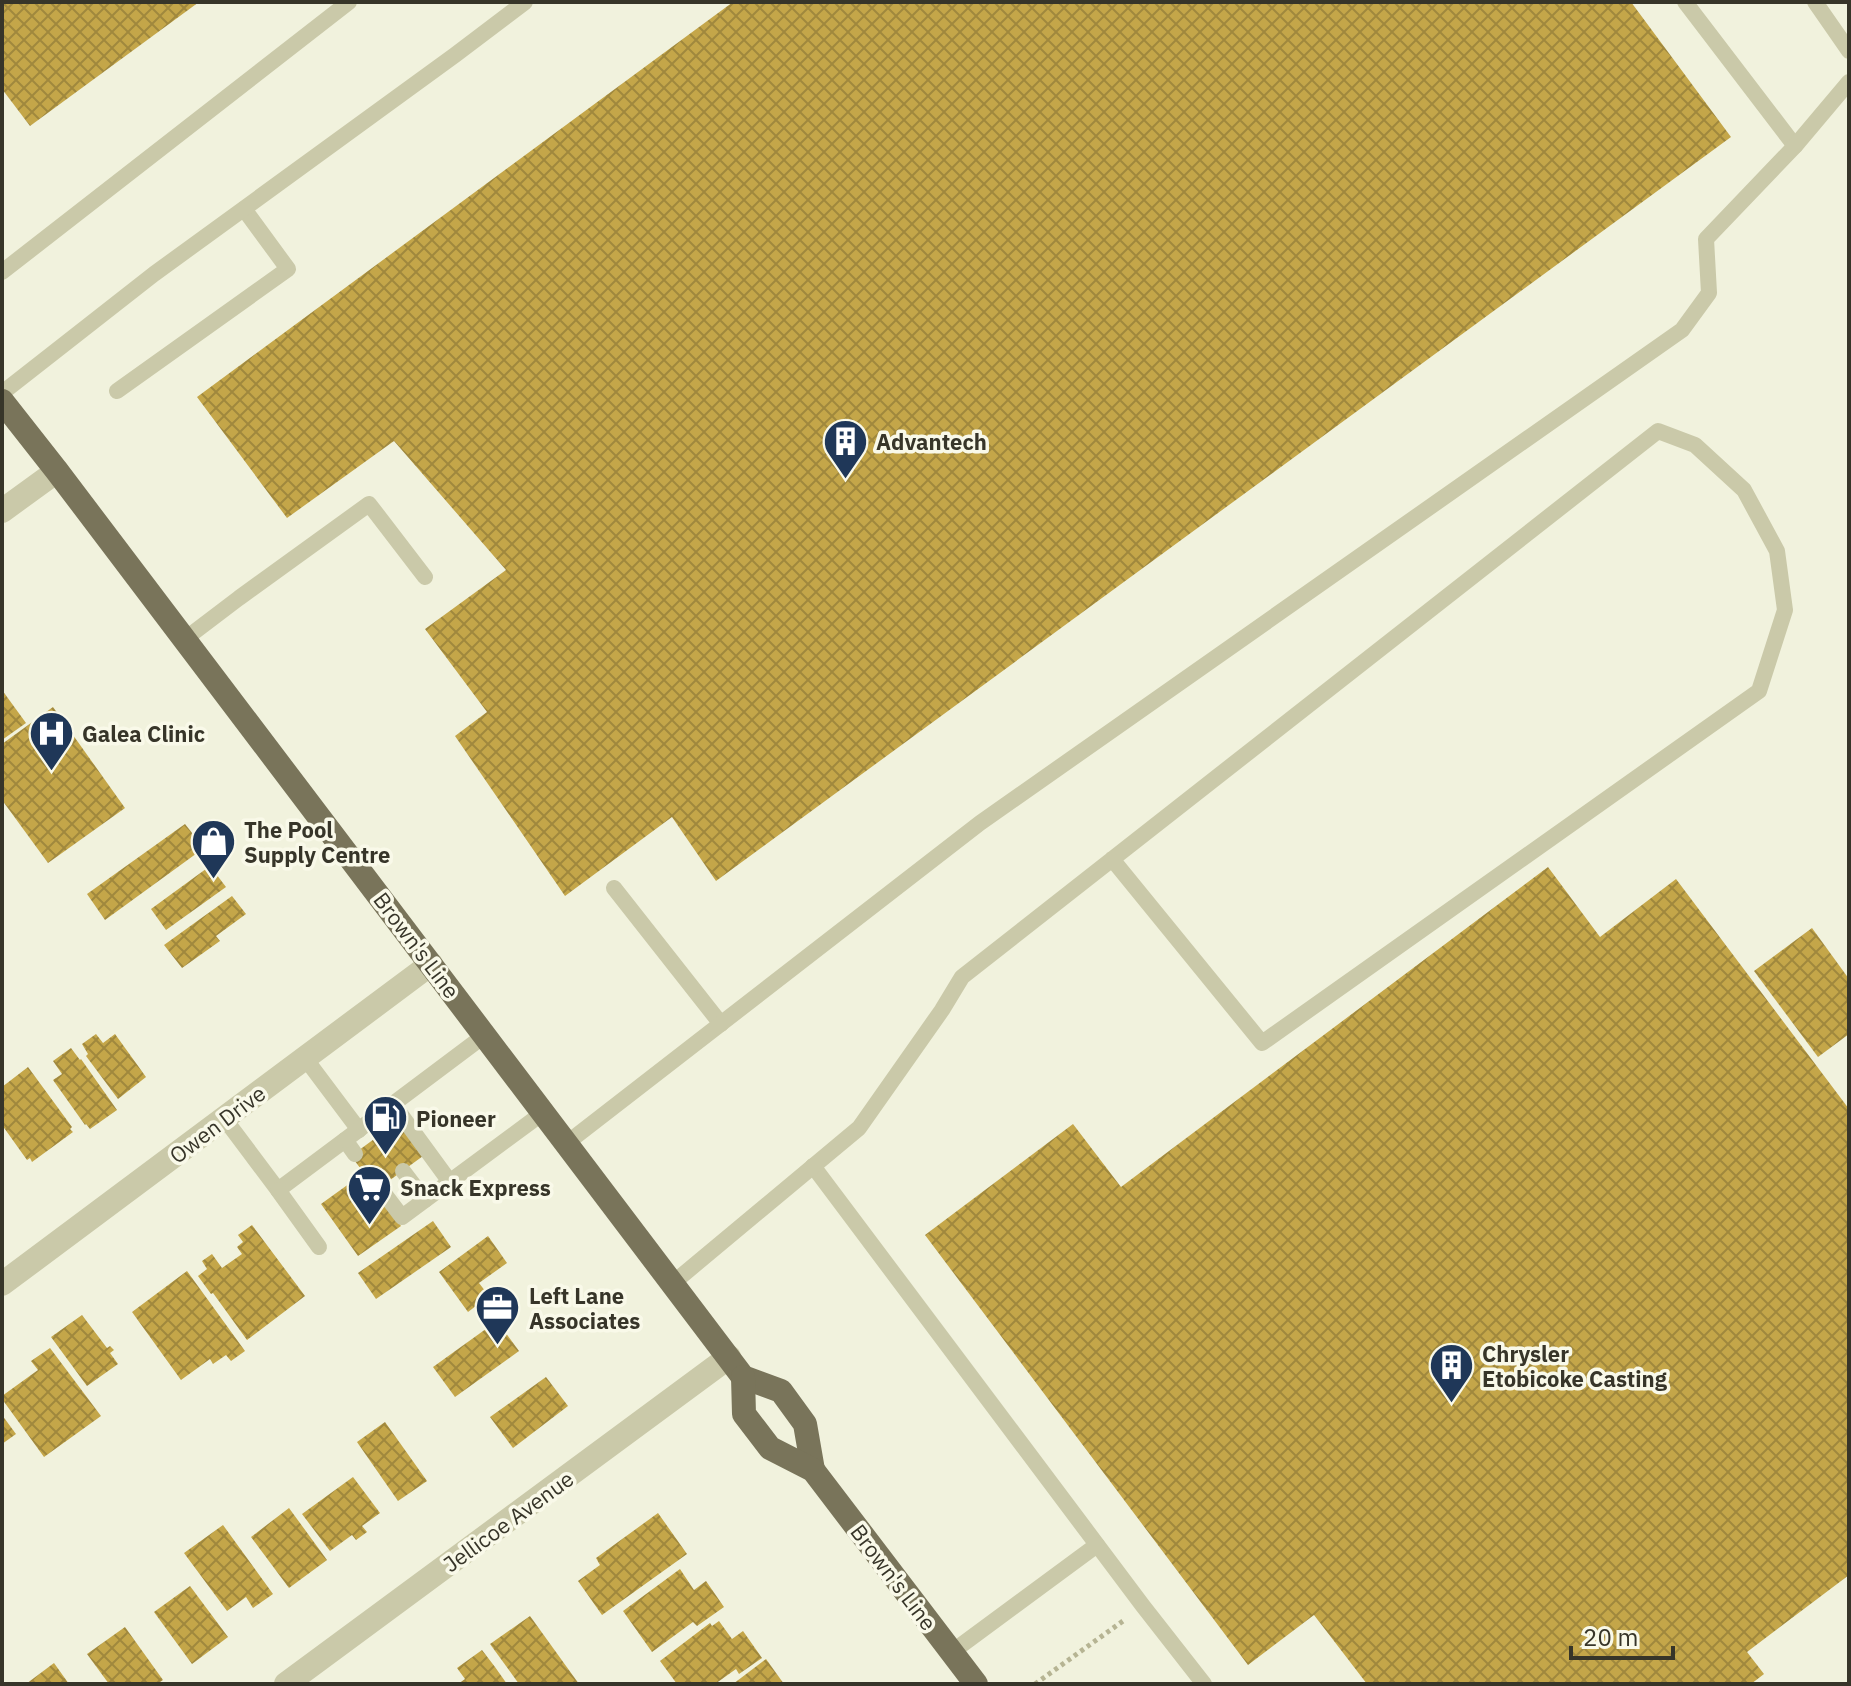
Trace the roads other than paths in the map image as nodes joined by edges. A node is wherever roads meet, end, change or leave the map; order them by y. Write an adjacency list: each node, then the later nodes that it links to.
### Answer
1 (349, 2): 9 (lane)
2 (525, 2): 8 (lane)
3 (1685, 2): 7 (lane)
4 (1815, 2): 5 (lane)
5 (1849, 51)
6 (1849, 82): 7 (lane)
7 (1795, 146): 20 (lane)
8 (244, 209): 10 (lane); 11 (lane)
9 (2, 272)
10 (117, 391)
11 (2, 393)
12 (2, 401): 13 (main road, Brown's Line)
13 (57, 471): 14 (street); 16 (main road, Brown's Line)
14 (2, 511)
15 (425, 577): 16 (lane)
16 (185, 639): 19 (main road, Brown's Line)
17 (1112, 859): 17 (lane); 28 (lane)
18 (614, 888): 20 (lane)
19 (431, 964): 21 (main road, Brown's Line); 22 (street, Owen Drive)
20 (721, 1024): 27 (lane)
21 (485, 1035): 23 (lane); 24 (main road, Brown's Line)
22 (305, 1058): 25 (street, Owen Drive); 26 (lane)
23 (393, 1104): 26 (lane); 30 (lane)
24 (544, 1112): 27 (main road, Brown's Line); 30 (lane)
25 (224, 1118): 32 (lane); 36 (street, Owen Drive)
26 (368, 1130): 32 (lane)
27 (567, 1143): 35 (main road, Brown's Line)
28 (813, 1166): 35 (lane); 39 (lane)
29 (403, 1171): 33 (lane)
30 (450, 1182): 33 (lane)
31 (380, 1188): 33 (lane)
32 (278, 1190): 34 (lane)
33 (425, 1200)
34 (319, 1247)
35 (673, 1283): 37 (main road, Brown's Line)
36 (2, 1284)
37 (736, 1367): 38 (main road, Brown's Line); 38 (main road, Brown's Line); 41 (street, Jellicoe Avenue)
38 (813, 1470): 40 (main road, Brown's Line)
39 (1097, 1545): 40 (lane); 43 (lane)
40 (952, 1652): 42 (main road, Brown's Line)
41 (286, 1684)
42 (976, 1684)
43 (1204, 1684)

